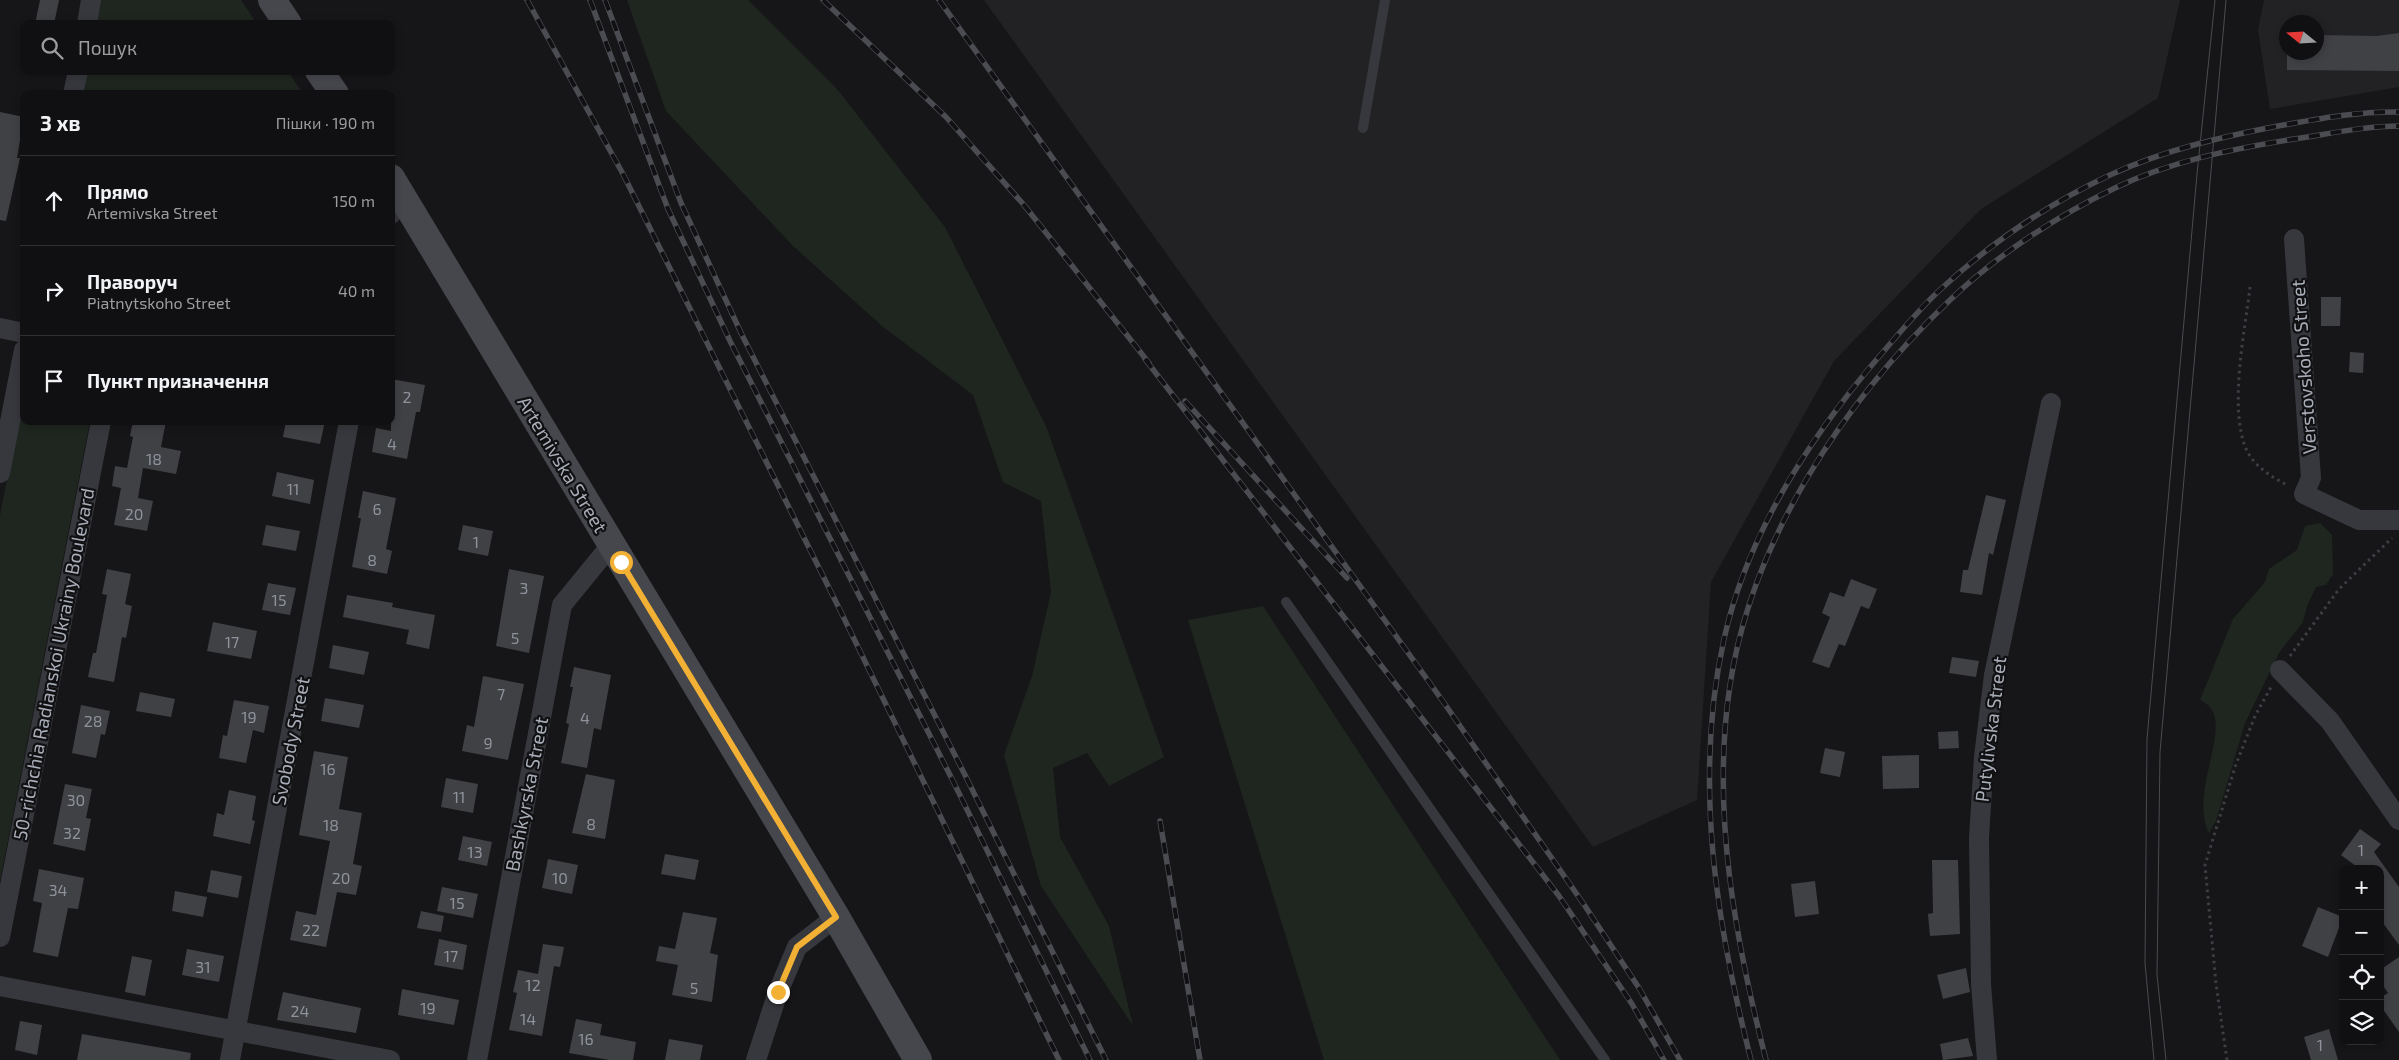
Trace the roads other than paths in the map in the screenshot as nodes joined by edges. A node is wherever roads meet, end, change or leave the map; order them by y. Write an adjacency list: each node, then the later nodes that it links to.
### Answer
1 (92, 0): 4 (street)
2 (272, 0): 5 (main road)
3 (1385, 0): 8 (lane)
4 (88, 20)
5 (285, 20)
6 (323, 75): 7 (main road)
7 (332, 90)
8 (1363, 128)
9 (396, 197): 19 (main road, Artemivska Street)
10 (2294, 239): 18 (street, Verstovskoho Street)
11 (0, 328): 12 (street)
12 (20, 332)
13 (20, 370): 17 (street)
14 (2051, 404): 33 (street, Putylivska Street)
15 (100, 425): 24 (street, 50-richchia Radianskoi Ukrainy Boulevard)
16 (348, 425): 26 (street, Svobody Street)
17 (0, 473)
18 (2399, 520)
19 (611, 546): 23 (main road, Artemivska Street); 29 (street, Bashkyrska Street)
20 (1286, 602): 32 (lane)
21 (2280, 670): 22 (street)
22 (2399, 820)
23 (836, 917): 30 (street); 31 (main road, Artemivska Street)
24 (0, 936)
25 (0, 986): 26 (street)
26 (236, 1030): 27 (street, Svobody Street); 28 (street)
27 (230, 1060)
28 (390, 1060)
29 (477, 1060)
30 (756, 1060)
31 (918, 1060)
32 (1605, 1060)
33 (1987, 1060)

